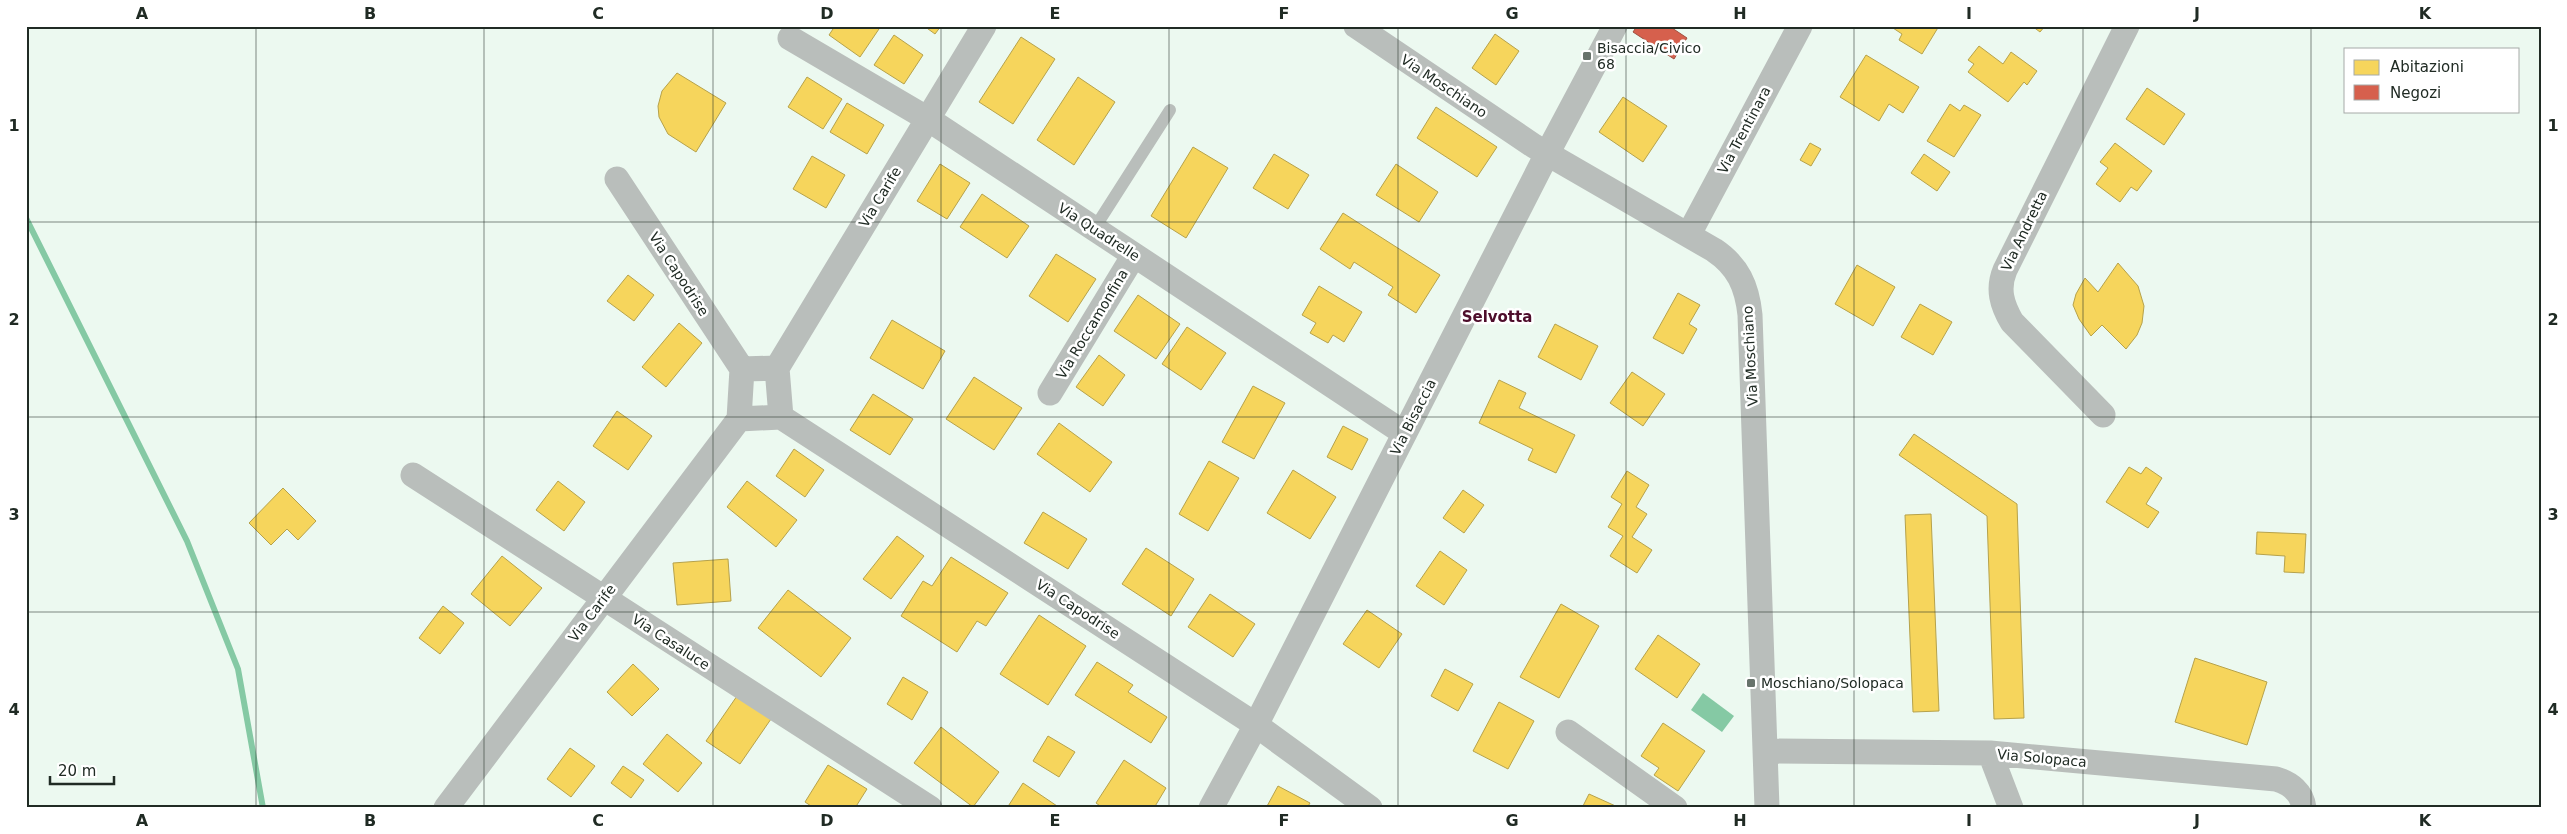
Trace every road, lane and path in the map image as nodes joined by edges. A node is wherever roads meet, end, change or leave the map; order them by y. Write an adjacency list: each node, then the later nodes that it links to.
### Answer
1 (984, 26): 8 (street, Via Carife)
2 (1356, 26): 9 (street, Via Moschiano)
3 (1615, 26): 9 (street, Via Bisaccia)
4 (1800, 26): 12 (street, Via Trentinara)
5 (2126, 26): 17 (street, Via Andretta)
6 (790, 38): 8 (street, Via Quadrelle)
7 (1170, 110): 11 (lane)
8 (928, 119): 11 (street, Via Quadrelle); 14 (street, Via Carife)
9 (1547, 154): 12 (street, Via Moschiano); 20 (street, Via Bisaccia)
10 (617, 179): 15 (street, Via Capodrise)
11 (1094, 229): 13 (street, Via Quadrelle)
12 (1689, 234): 25 (street, Via Moschiano)
13 (1134, 255): 16 (street, Via Roccamonfina); 20 (street, Via Quadrelle)
14 (777, 368): 15 (street); 18 (street)
15 (742, 369): 19 (street)
16 (1050, 393)
17 (2103, 415)
18 (781, 417): 19 (street); 23 (street, Via Capodrise)
19 (739, 419): 22 (street, Via Carife)
20 (1404, 433): 23 (street, Via Bisaccia)
21 (413, 475): 22 (street, Via Casaluce)
22 (603, 598): 27 (street, Via Carife); 28 (street, Via Casaluce)
23 (1256, 726): 29 (street, Via Bisaccia); 30 (street, Via Capodrise)
24 (1568, 732): 31 (street)
25 (1765, 751): 26 (street, Via Solopaca); 32 (street, Via Moschiano)
26 (1990, 753): 33 (street); 34 (street, Via Solopaca)
27 (446, 808)
28 (930, 808)
29 (1211, 808)
30 (1370, 808)
31 (1675, 808)
32 (1767, 808)
33 (2011, 808)
34 (2304, 808)

